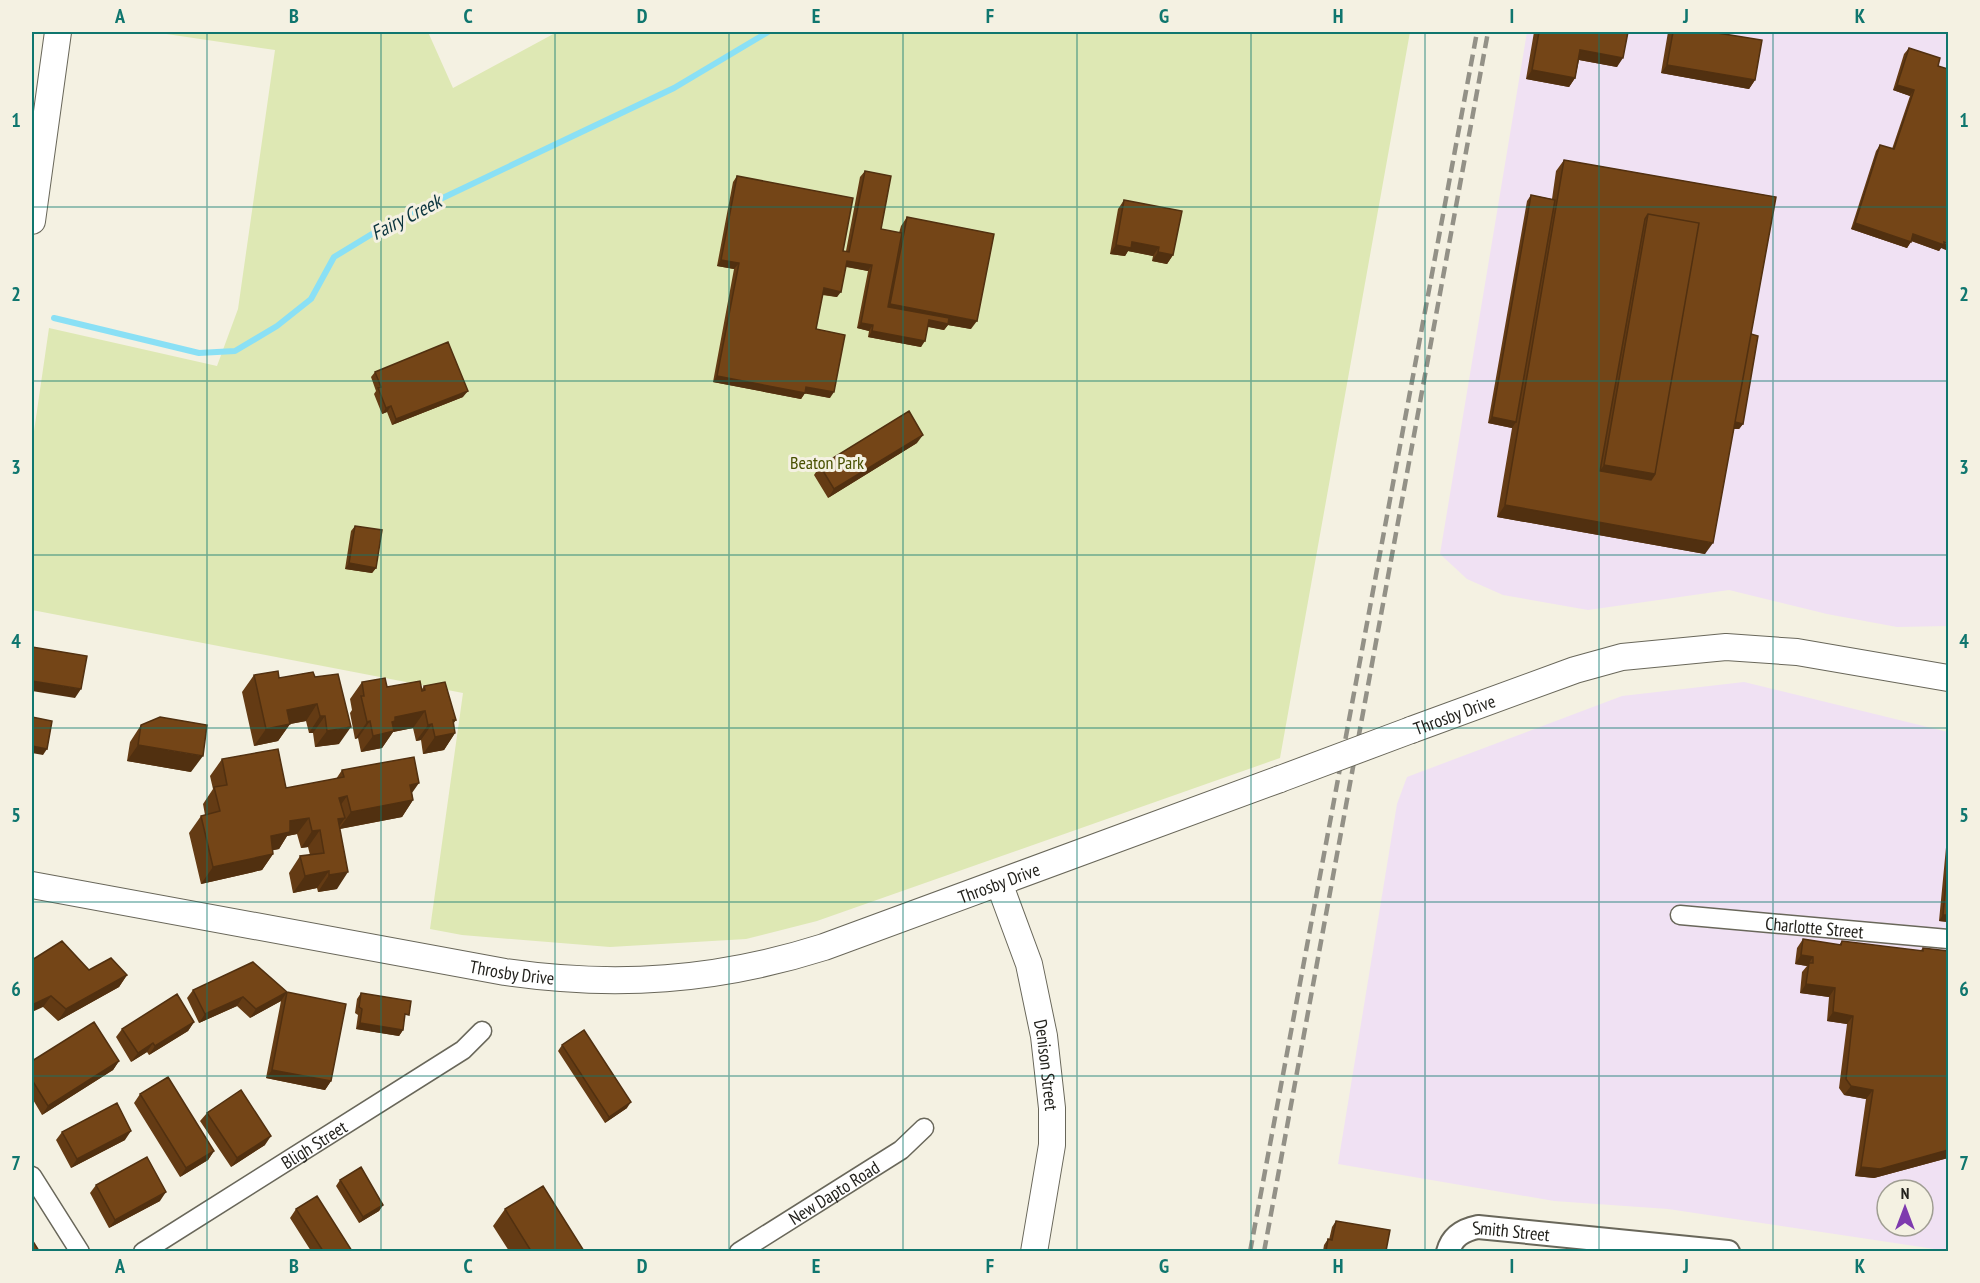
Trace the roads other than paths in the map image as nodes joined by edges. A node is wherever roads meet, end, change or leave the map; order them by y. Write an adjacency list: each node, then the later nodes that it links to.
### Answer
1 (58, 32): 2 (main road)
2 (32, 221)
3 (1948, 663): 4 (main road)
4 (1906, 671): 5 (main road, Throsby Drive); 6 (main road, Throsby Drive, bridge)
5 (1948, 678)
6 (999, 883): 7 (main road, Throsby Drive); 17 (main road, Denison Street)
7 (32, 885)
8 (1680, 915): 9 (street, Charlotte Street)
9 (1948, 939)
10 (482, 1031): 15 (street, Bligh Street)
11 (924, 1128): 16 (street, New Dapto Road)
12 (32, 1176): 14 (street)
13 (1641, 1247): 18 (street, Smith Street); 19 (street, Smith Street)
14 (80, 1251)
15 (143, 1251)
16 (739, 1251)
17 (1034, 1251)
18 (1448, 1251)
19 (1728, 1251)

